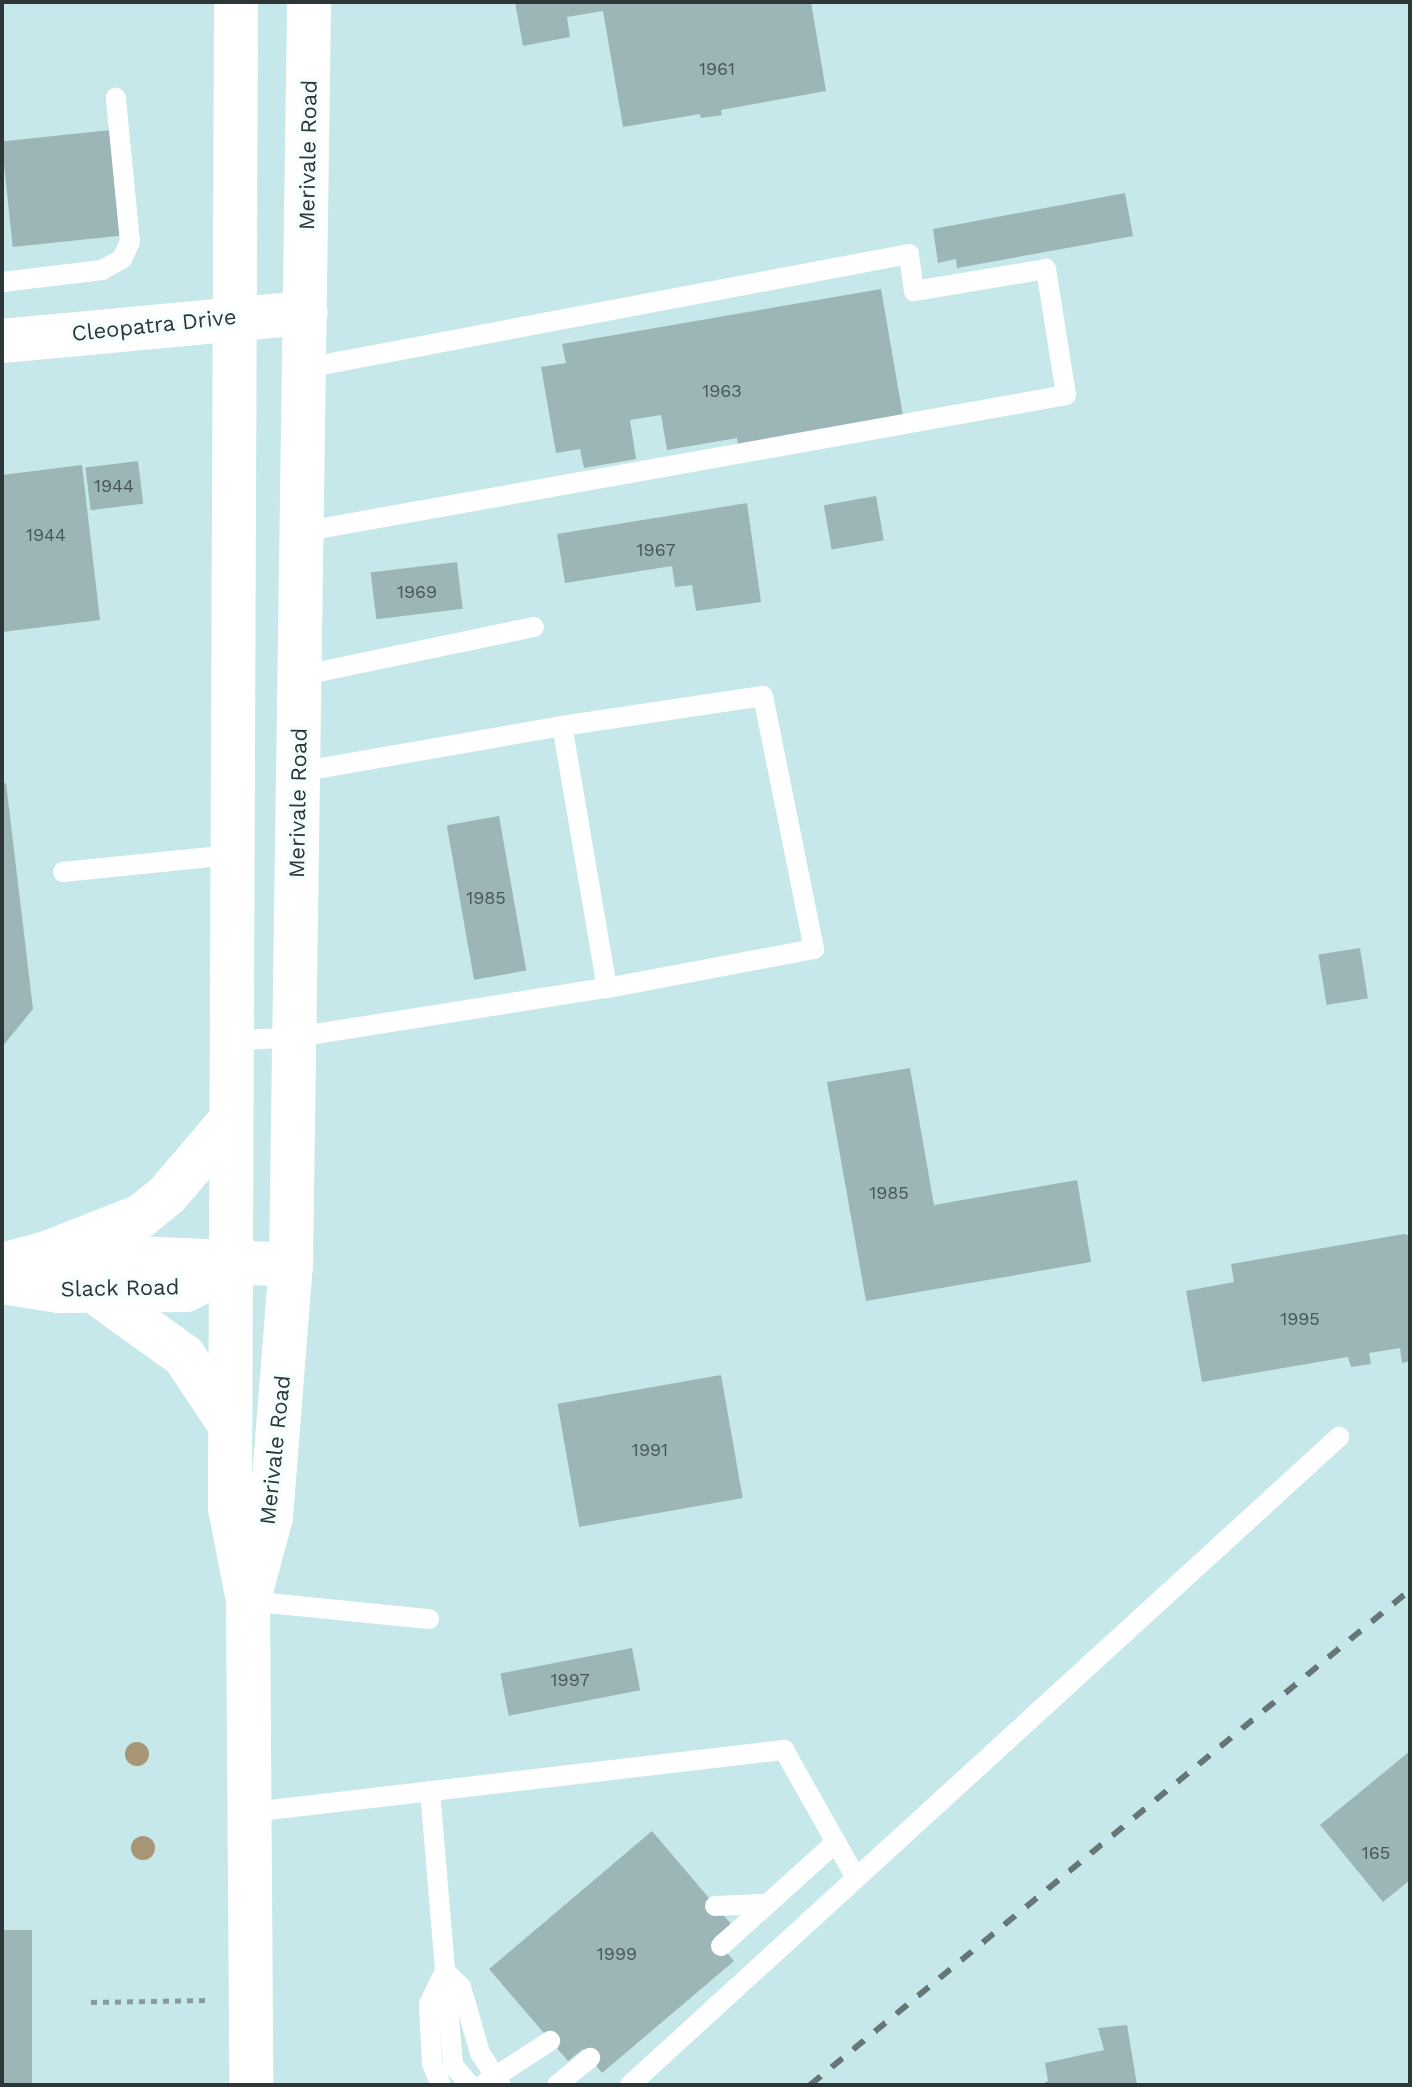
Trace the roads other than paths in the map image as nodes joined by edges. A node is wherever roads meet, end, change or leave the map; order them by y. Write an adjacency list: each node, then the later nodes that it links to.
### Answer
1 (236, 2): 6 (main road, Merivale Road)
2 (309, 2): 5 (main road, Merivale Road)
3 (116, 98): 4 (lane)
4 (2, 282)
5 (306, 313): 6 (main road, Cleopatra Drive); 8 (main road, Merivale Road)
6 (231, 316): 7 (main road, Cleopatra Drive); 14 (main road, Merivale Road)
7 (2, 341)
8 (305, 368): 9 (main road, Merivale Road); 9 (lane)
9 (301, 532): 11 (main road, Merivale Road)
10 (534, 627): 11 (lane)
11 (299, 676): 13 (main road, Merivale Road)
12 (562, 726): 13 (lane); 16 (lane); 16 (lane)
13 (299, 772): 17 (main road, Merivale Road)
14 (230, 855): 15 (lane); 18 (main road, Merivale Road)
15 (63, 872)
16 (607, 988): 17 (lane)
17 (296, 1037): 18 (lane); 22 (main road, Merivale Road)
18 (229, 1041): 19 (main road, Merivale Road)
19 (230, 1121): 20 (main road); 23 (main road, Merivale Road)
20 (44, 1254): 21 (main road, Slack Road); 23 (main road, Slack Road)
21 (2, 1265)
22 (291, 1265): 23 (main road, Slack Road); 28 (main road, Merivale Road)
23 (233, 1266): 25 (main road, Slack Road); 26 (main road, Merivale Road)
24 (2, 1282): 25 (main road, Slack Road)
25 (95, 1292): 26 (main road)
26 (230, 1425): 28 (main road, Merivale Road)
27 (1339, 1437): 33 (lane)
28 (248, 1601): 29 (lane); 31 (main road, Merivale Road)
29 (429, 1619)
30 (430, 1791): 31 (lane); 32 (lane); 37 (lane)
31 (252, 1812): 41 (main road, Merivale Road)
32 (836, 1842): 33 (lane); 34 (lane)
33 (856, 1878): 45 (lane)
34 (763, 1904): 35 (lane); 36 (lane)
35 (715, 1906)
36 (721, 1946)
37 (445, 1971): 40 (lane); 42 (lane); 43 (lane)
38 (550, 2041): 40 (lane)
39 (590, 2058): 44 (lane)
40 (493, 2083)
41 (251, 2085)
42 (441, 2085)
43 (470, 2085)
44 (557, 2085)
45 (630, 2085)

